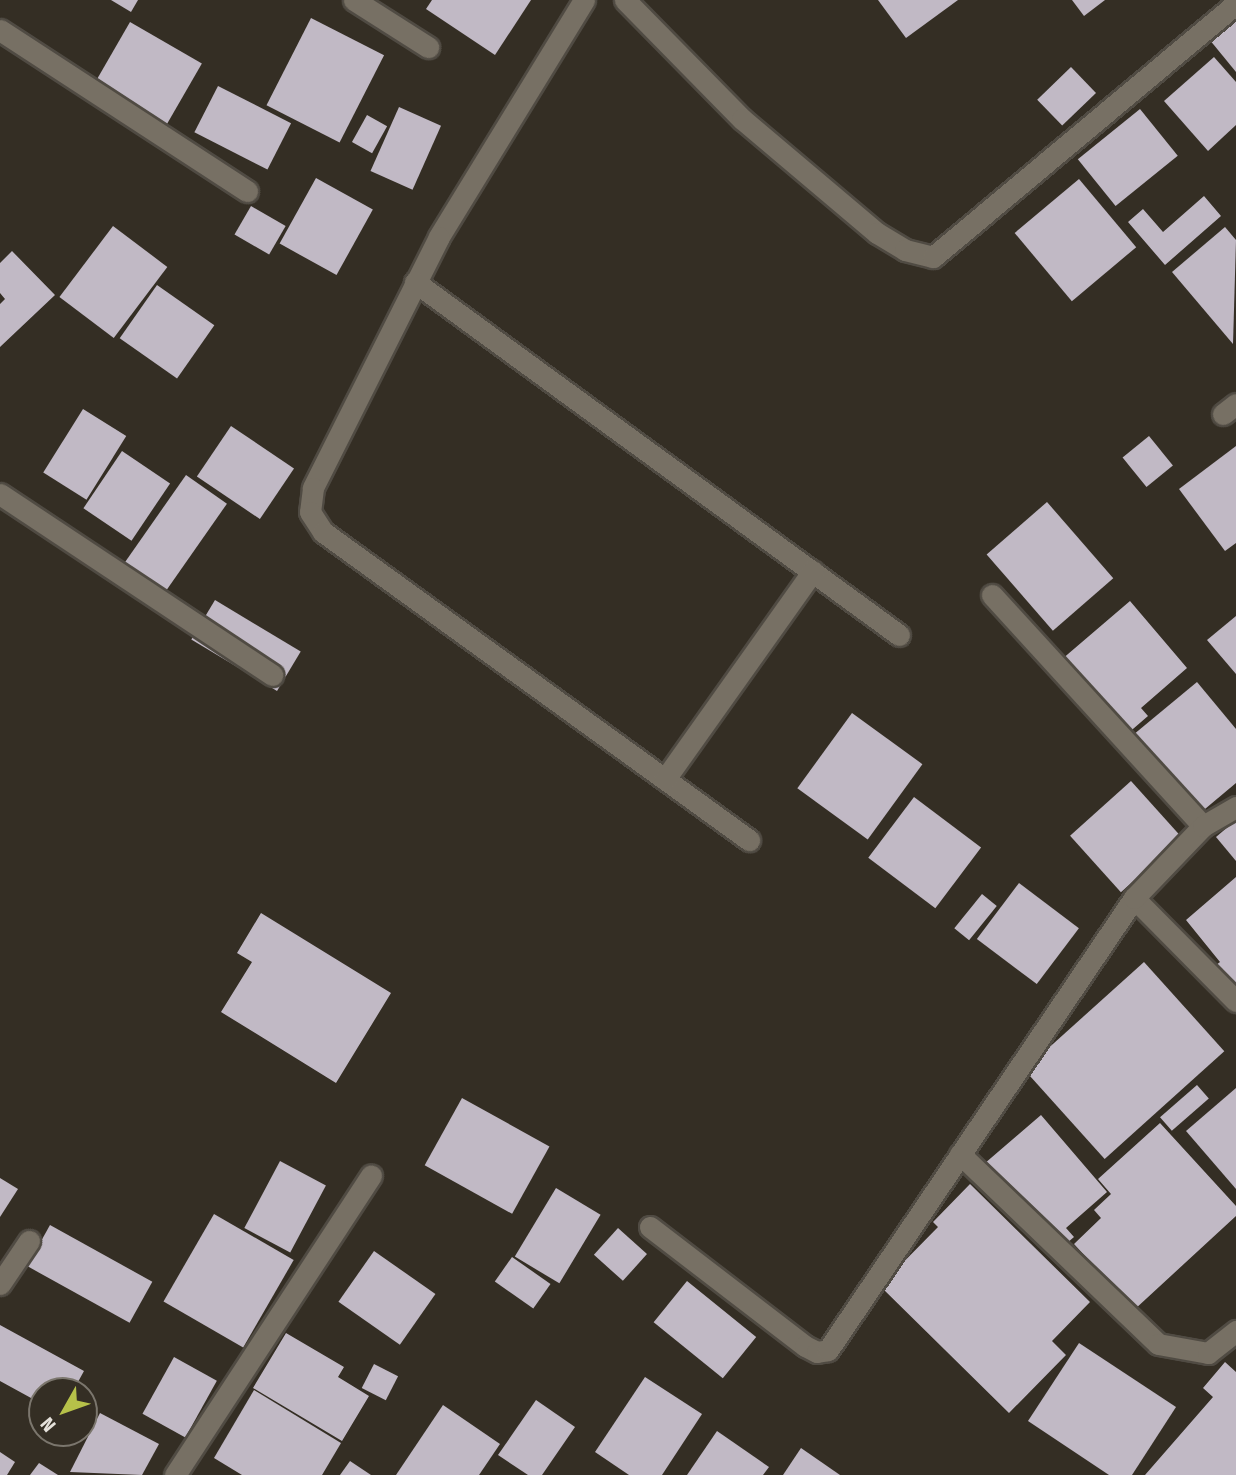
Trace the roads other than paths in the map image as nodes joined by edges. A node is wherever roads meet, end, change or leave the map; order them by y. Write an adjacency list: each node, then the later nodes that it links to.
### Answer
1 (354, 0): 6 (street)
2 (584, 0): 8 (street)
3 (625, 0): 4 (street)
4 (1236, 4)
5 (0, 30): 7 (street)
6 (428, 47)
7 (247, 191)
8 (415, 282): 10 (street); 14 (street)
9 (0, 494): 13 (street)
10 (813, 571): 12 (street); 14 (street)
11 (992, 594): 16 (street)
12 (899, 635)
13 (272, 675)
14 (664, 779): 17 (street)
15 (1236, 807): 16 (street)
16 (1203, 826): 18 (street)
17 (749, 840)
18 (1134, 898): 19 (street); 20 (street)
19 (1236, 1001)
20 (960, 1154): 22 (street); 25 (street)
21 (371, 1175): 26 (street)
22 (650, 1227)
23 (29, 1241): 24 (street)
24 (0, 1284)
25 (1236, 1331)
26 (175, 1475)

